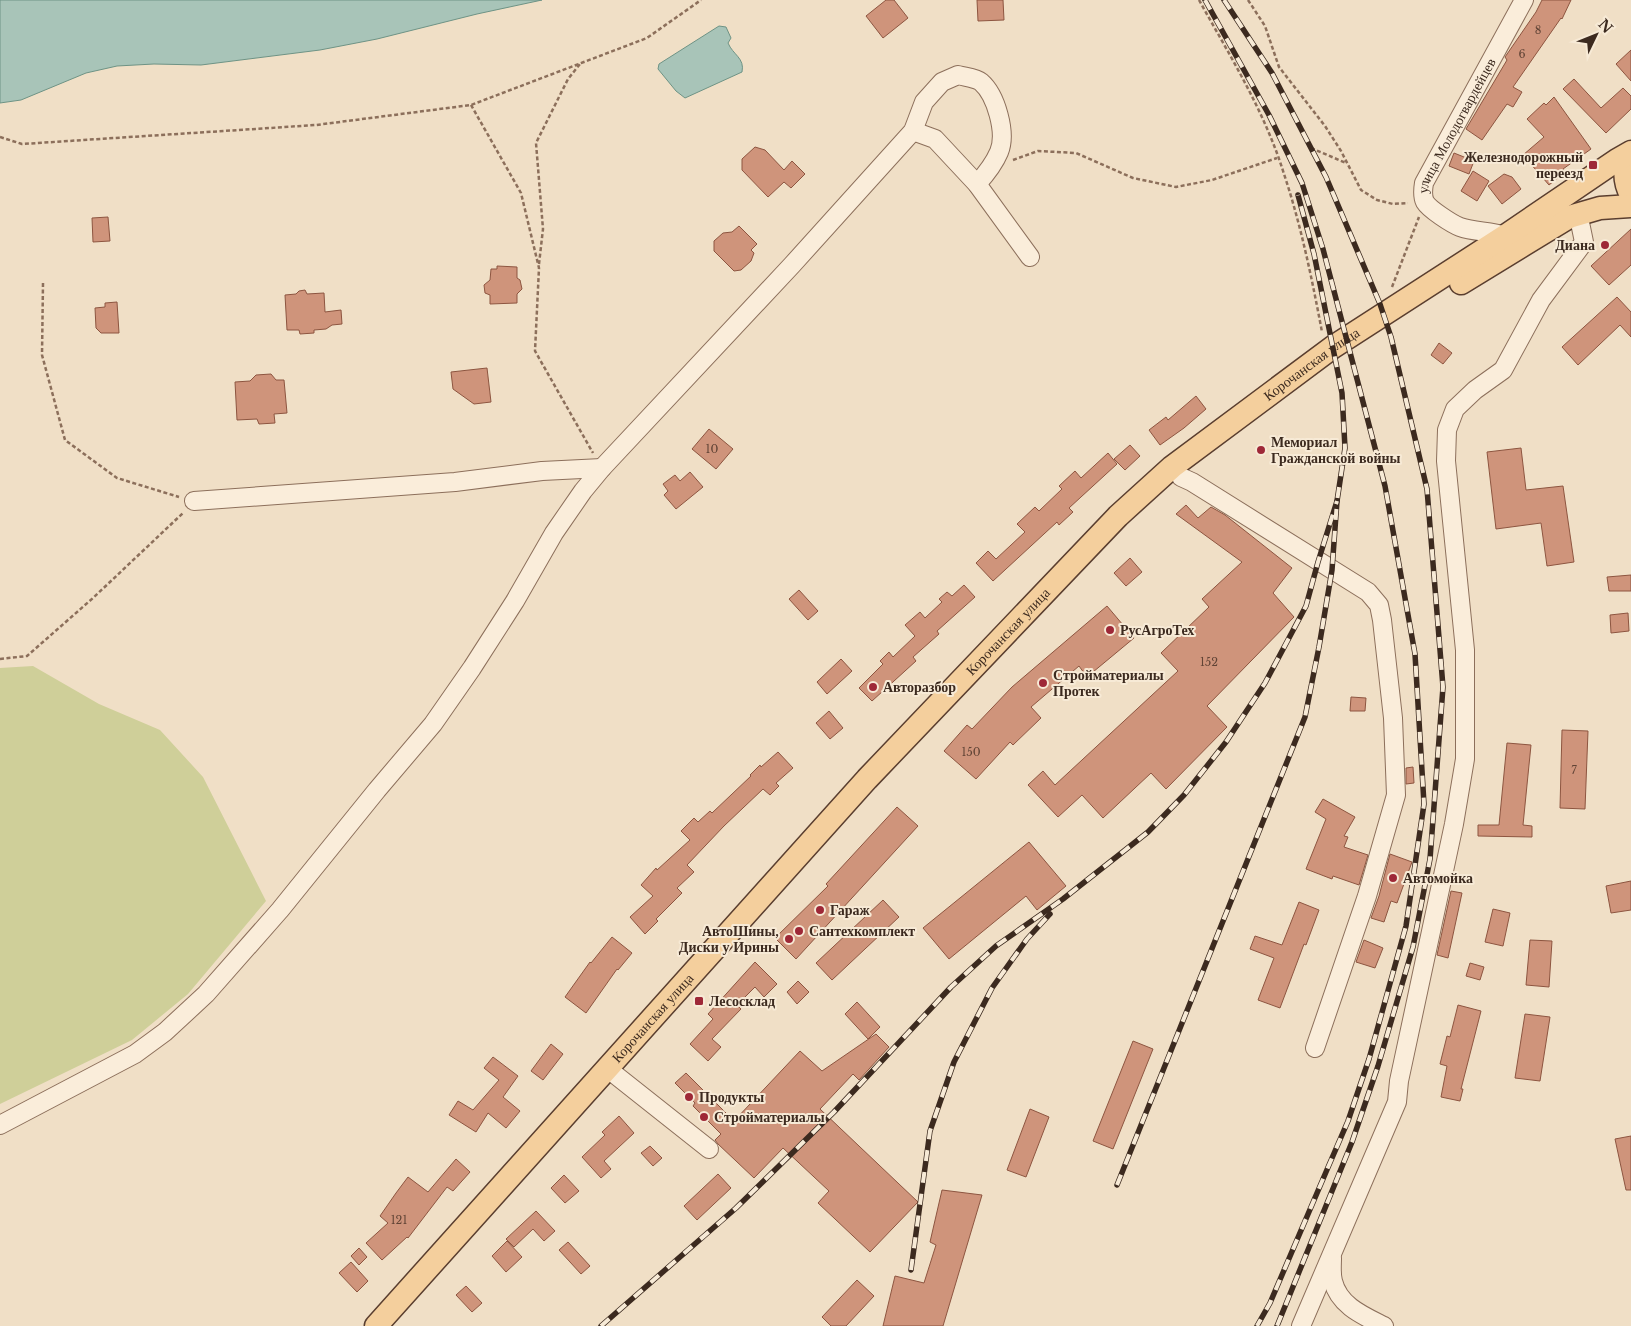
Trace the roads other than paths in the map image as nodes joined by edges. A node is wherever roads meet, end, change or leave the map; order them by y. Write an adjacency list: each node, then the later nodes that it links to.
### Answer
1 (1524, 0): 8 (street, улица Молодогвардейцев)
2 (913, 131): 4 (street); 4 (street); 10 (street)
3 (1631, 153): 5 (main road); 8 (main road, Корочанская улица)
4 (977, 184): 9 (street)
5 (1631, 195)
6 (1631, 206): 7 (main road, Корочанская улица)
7 (1578, 213): 11 (main road, Корочанская улица); 17 (street)
8 (1505, 236): 14 (main road, Корочанская улица)
9 (1030, 258)
10 (602, 468): 12 (street); 15 (street)
11 (1181, 477): 13 (street); 14 (main road, Корочанская улица)
12 (194, 501)
13 (1314, 1048)
14 (612, 1073): 16 (street); 18 (main road, Корочанская улица); 19 (main road, Корочанская улица)
15 (0, 1126)
16 (709, 1149)
17 (1332, 1254): 20 (street); 21 (street)
18 (376, 1326)
19 (392, 1326)
20 (1301, 1326)
21 (1384, 1326)

